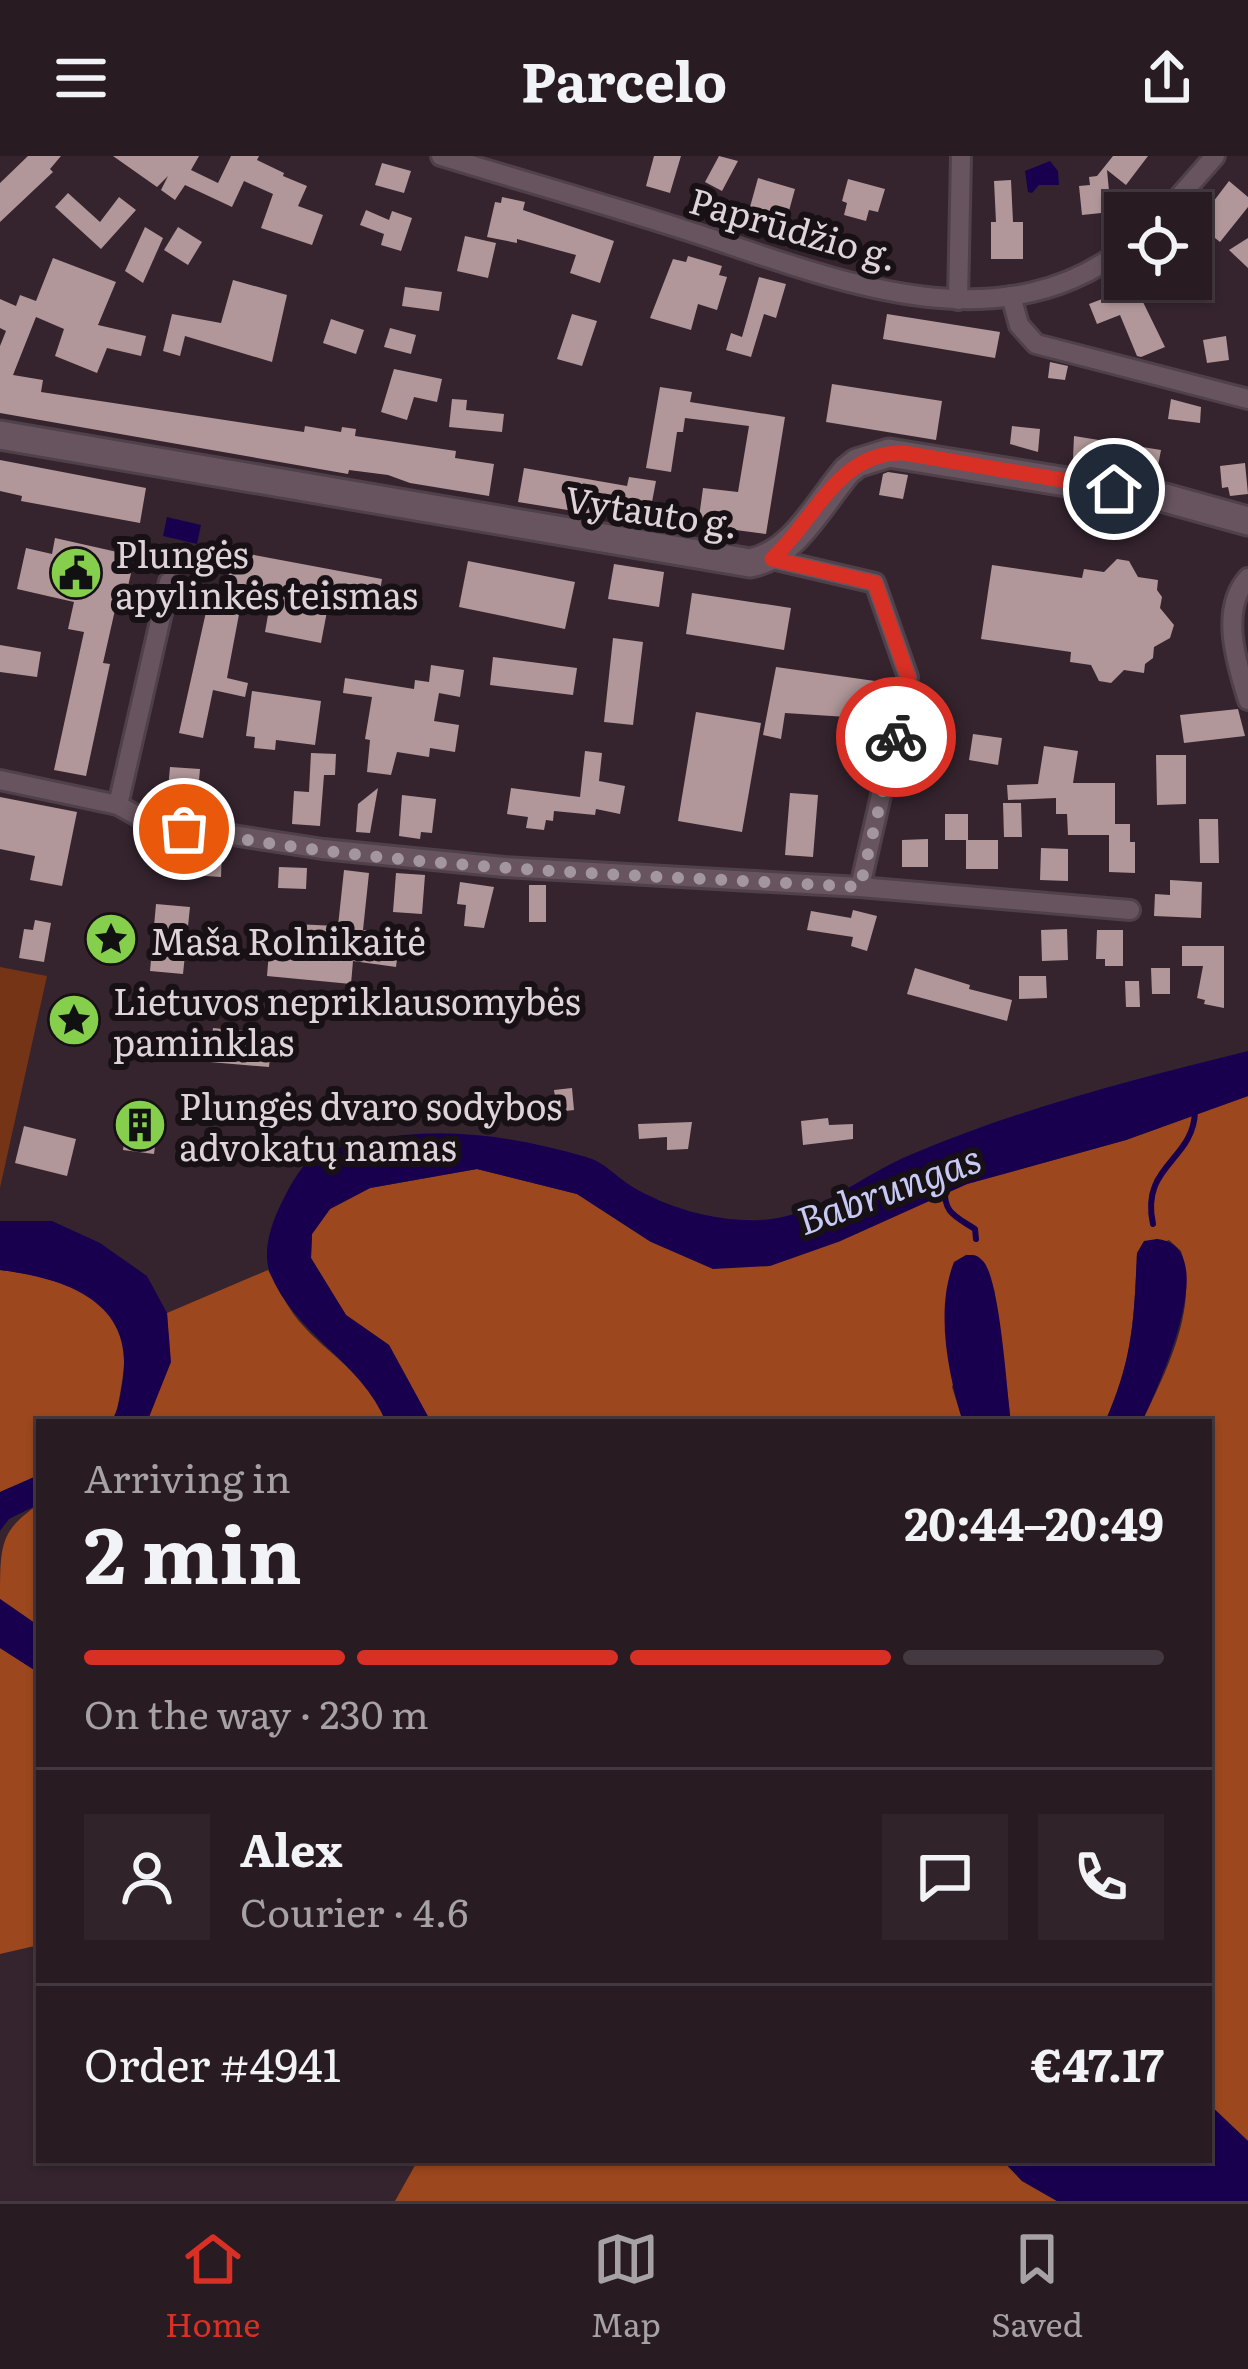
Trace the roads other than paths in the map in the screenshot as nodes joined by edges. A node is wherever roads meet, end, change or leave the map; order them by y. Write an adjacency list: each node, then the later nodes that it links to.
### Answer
1 (441, 156): 7 (street, Paprūdžio g.)
2 (961, 156): 7 (street)
3 (1215, 156): 4 (street)
4 (1183, 192)
5 (1104, 261): 6 (street, Paprūdžio g.)
6 (1011, 296): 7 (street, Paprūdžio g.); 8 (street)
7 (958, 300)
8 (1248, 399)
9 (0, 435): 11 (main road, Vytauto g.)
10 (1248, 521): 11 (main road, Vytauto g.)
11 (772, 559): 17 (street)
12 (1248, 578): 14 (street)
13 (169, 582): 16 (street)
14 (1248, 700)
15 (0, 779): 16 (street)
16 (118, 806): 17 (street)
17 (860, 887): 18 (street)
18 (1130, 910)

